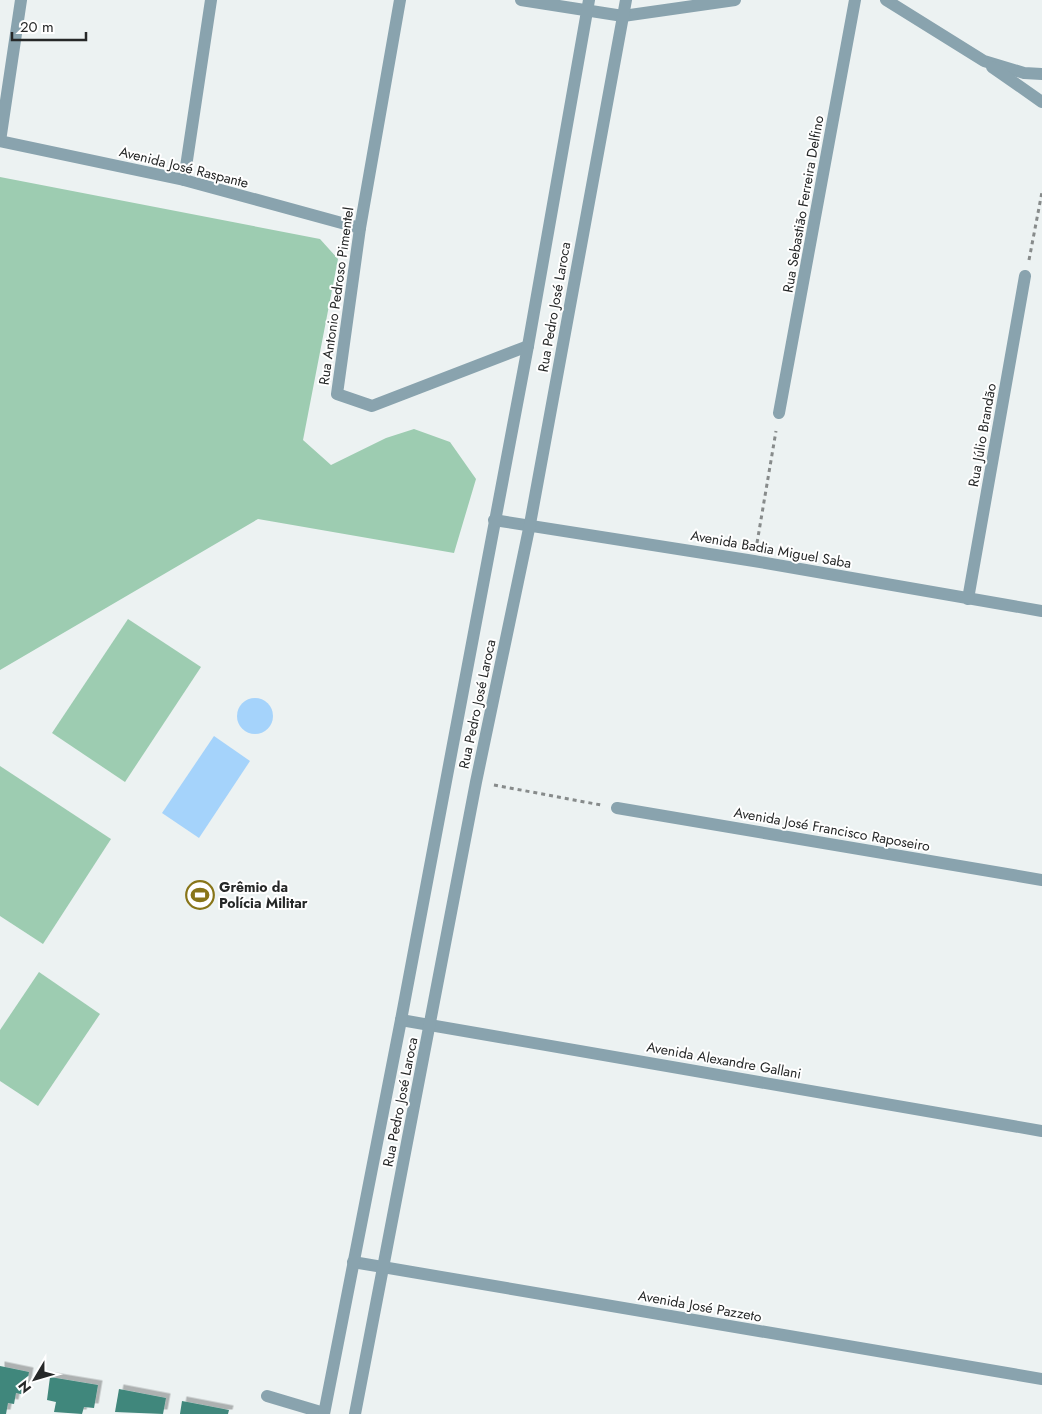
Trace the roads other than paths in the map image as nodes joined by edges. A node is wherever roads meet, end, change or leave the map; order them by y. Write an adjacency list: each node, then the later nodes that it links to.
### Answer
1 (21, 0): 14 (street)
2 (211, 0): 15 (street)
3 (400, 0): 16 (street, Rua Antonio Pedroso Pimentel)
4 (520, 0): 9 (street)
5 (626, 0): 10 (street, Rua Pedro José Laroca)
6 (735, 0): 10 (street)
7 (855, 0): 19 (street, Rua Sebastião Ferreira Delfino)
8 (886, 0): 11 (street)
9 (588, 5): 10 (street); 18 (street, Rua Pedro José Laroca)
10 (624, 16): 21 (street, Rua Pedro José Laroca)
11 (984, 61): 12 (street); 13 (street)
12 (1042, 74)
13 (1042, 102)
14 (0, 141): 15 (street, Avenida José Raspante)
15 (184, 180): 16 (street, Avenida José Raspante)
16 (360, 228): 18 (street, Rua Antonio Pedroso Pimentel)
17 (1025, 276): 22 (street, Rua Júlio Brandão)
18 (528, 346): 20 (street, Rua Pedro José Laroca)
19 (779, 413)
20 (494, 520): 21 (street, Avenida Badia Miguel Saba); 26 (street, Rua Pedro José Laroca)
21 (530, 524): 22 (street, Avenida Badia Miguel Saba); 27 (street, Rua Pedro José Laroca)
22 (968, 599): 23 (street, Avenida Badia Miguel Saba)
23 (1042, 611)
24 (616, 808): 25 (street, Avenida José Francisco Raposeiro)
25 (1042, 880)
26 (401, 1020): 27 (street, Avenida Alexandre Gallani); 29 (street, Rua Pedro José Laroca)
27 (430, 1025): 28 (street, Avenida Alexandre Gallani); 30 (street, Rua Pedro José Laroca)
28 (1042, 1131)
29 (353, 1262): 30 (street, Avenida José Pazzeto); 33 (street, Rua Pedro José Laroca)
30 (383, 1267): 31 (street, Avenida José Pazzeto); 34 (street, Rua Pedro José Laroca)
31 (1042, 1379)
32 (266, 1396): 33 (street)
33 (324, 1413)
34 (355, 1414)

